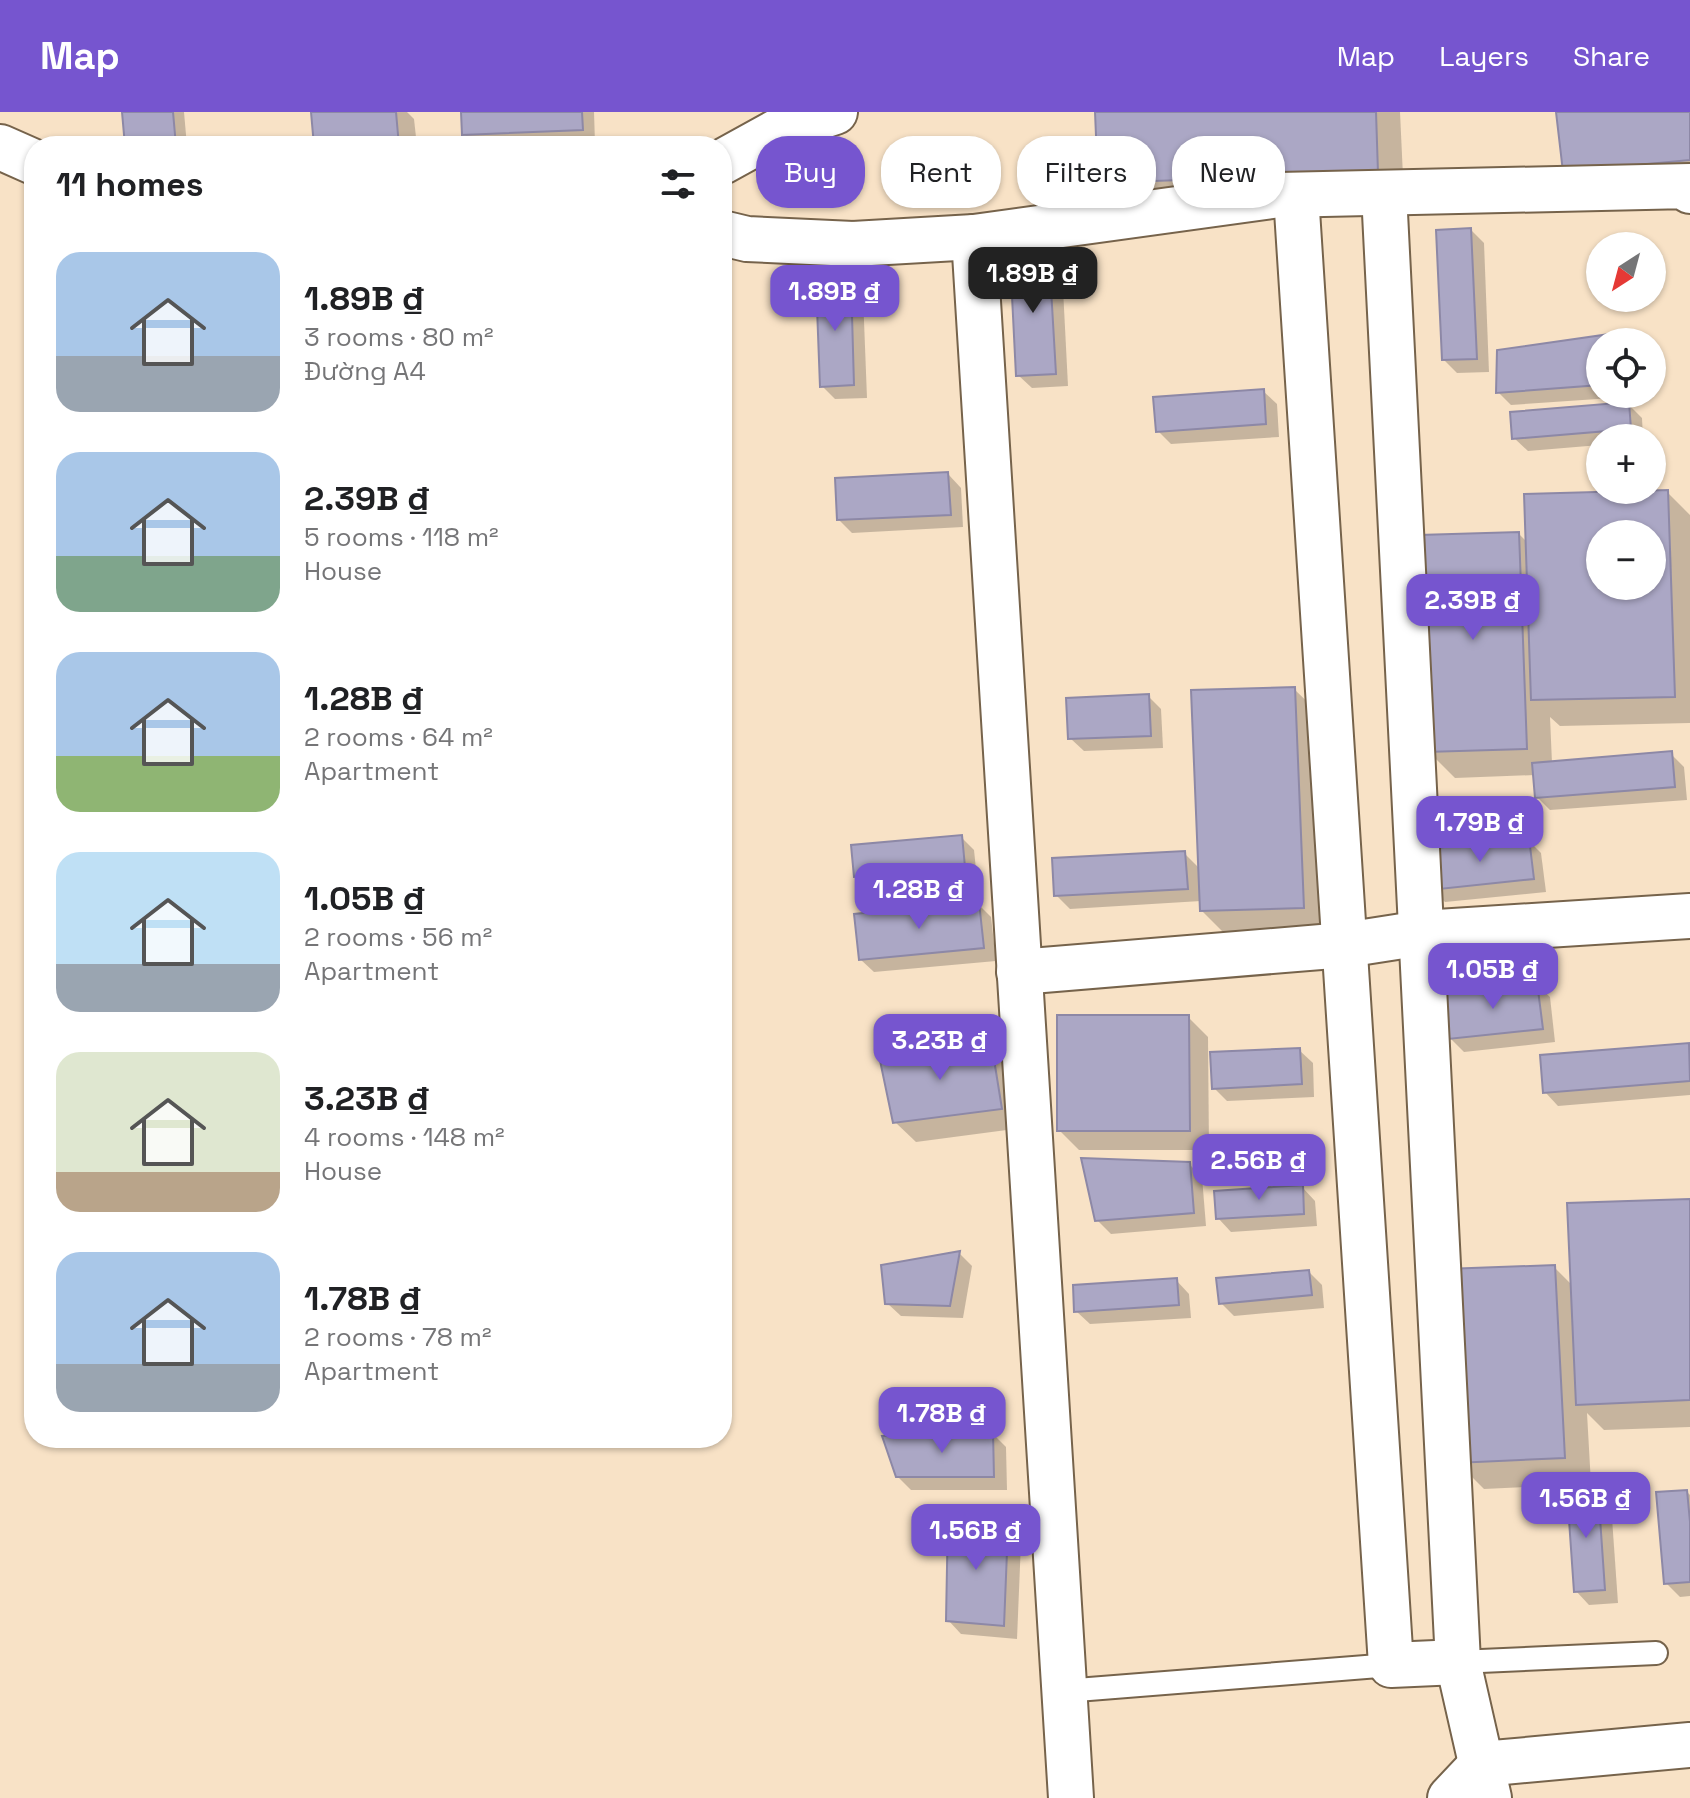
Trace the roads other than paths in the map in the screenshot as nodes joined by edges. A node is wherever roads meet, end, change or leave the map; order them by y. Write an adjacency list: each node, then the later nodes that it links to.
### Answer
1 (835, 112): 3 (street)
2 (0, 147): 4 (street)
3 (732, 156)
4 (24, 158)
5 (1690, 191): 6 (street)
6 (1384, 193): 7 (street); 11 (street)
7 (1296, 195): 9 (street); 12 (street)
8 (732, 235): 9 (street)
9 (974, 237): 13 (street)
10 (1690, 916): 11 (street)
11 (1422, 933): 12 (street); 15 (street)
12 (1345, 945): 13 (street); 16 (street)
13 (1019, 972): 17 (street)
14 (1656, 1653): 15 (lane)
15 (1458, 1662): 16 (street); 19 (street)
16 (1391, 1665): 17 (lane)
17 (1064, 1691): 20 (street)
18 (1690, 1745): 19 (street)
19 (1486, 1781): 21 (street)
20 (1071, 1798)
21 (1450, 1798)

